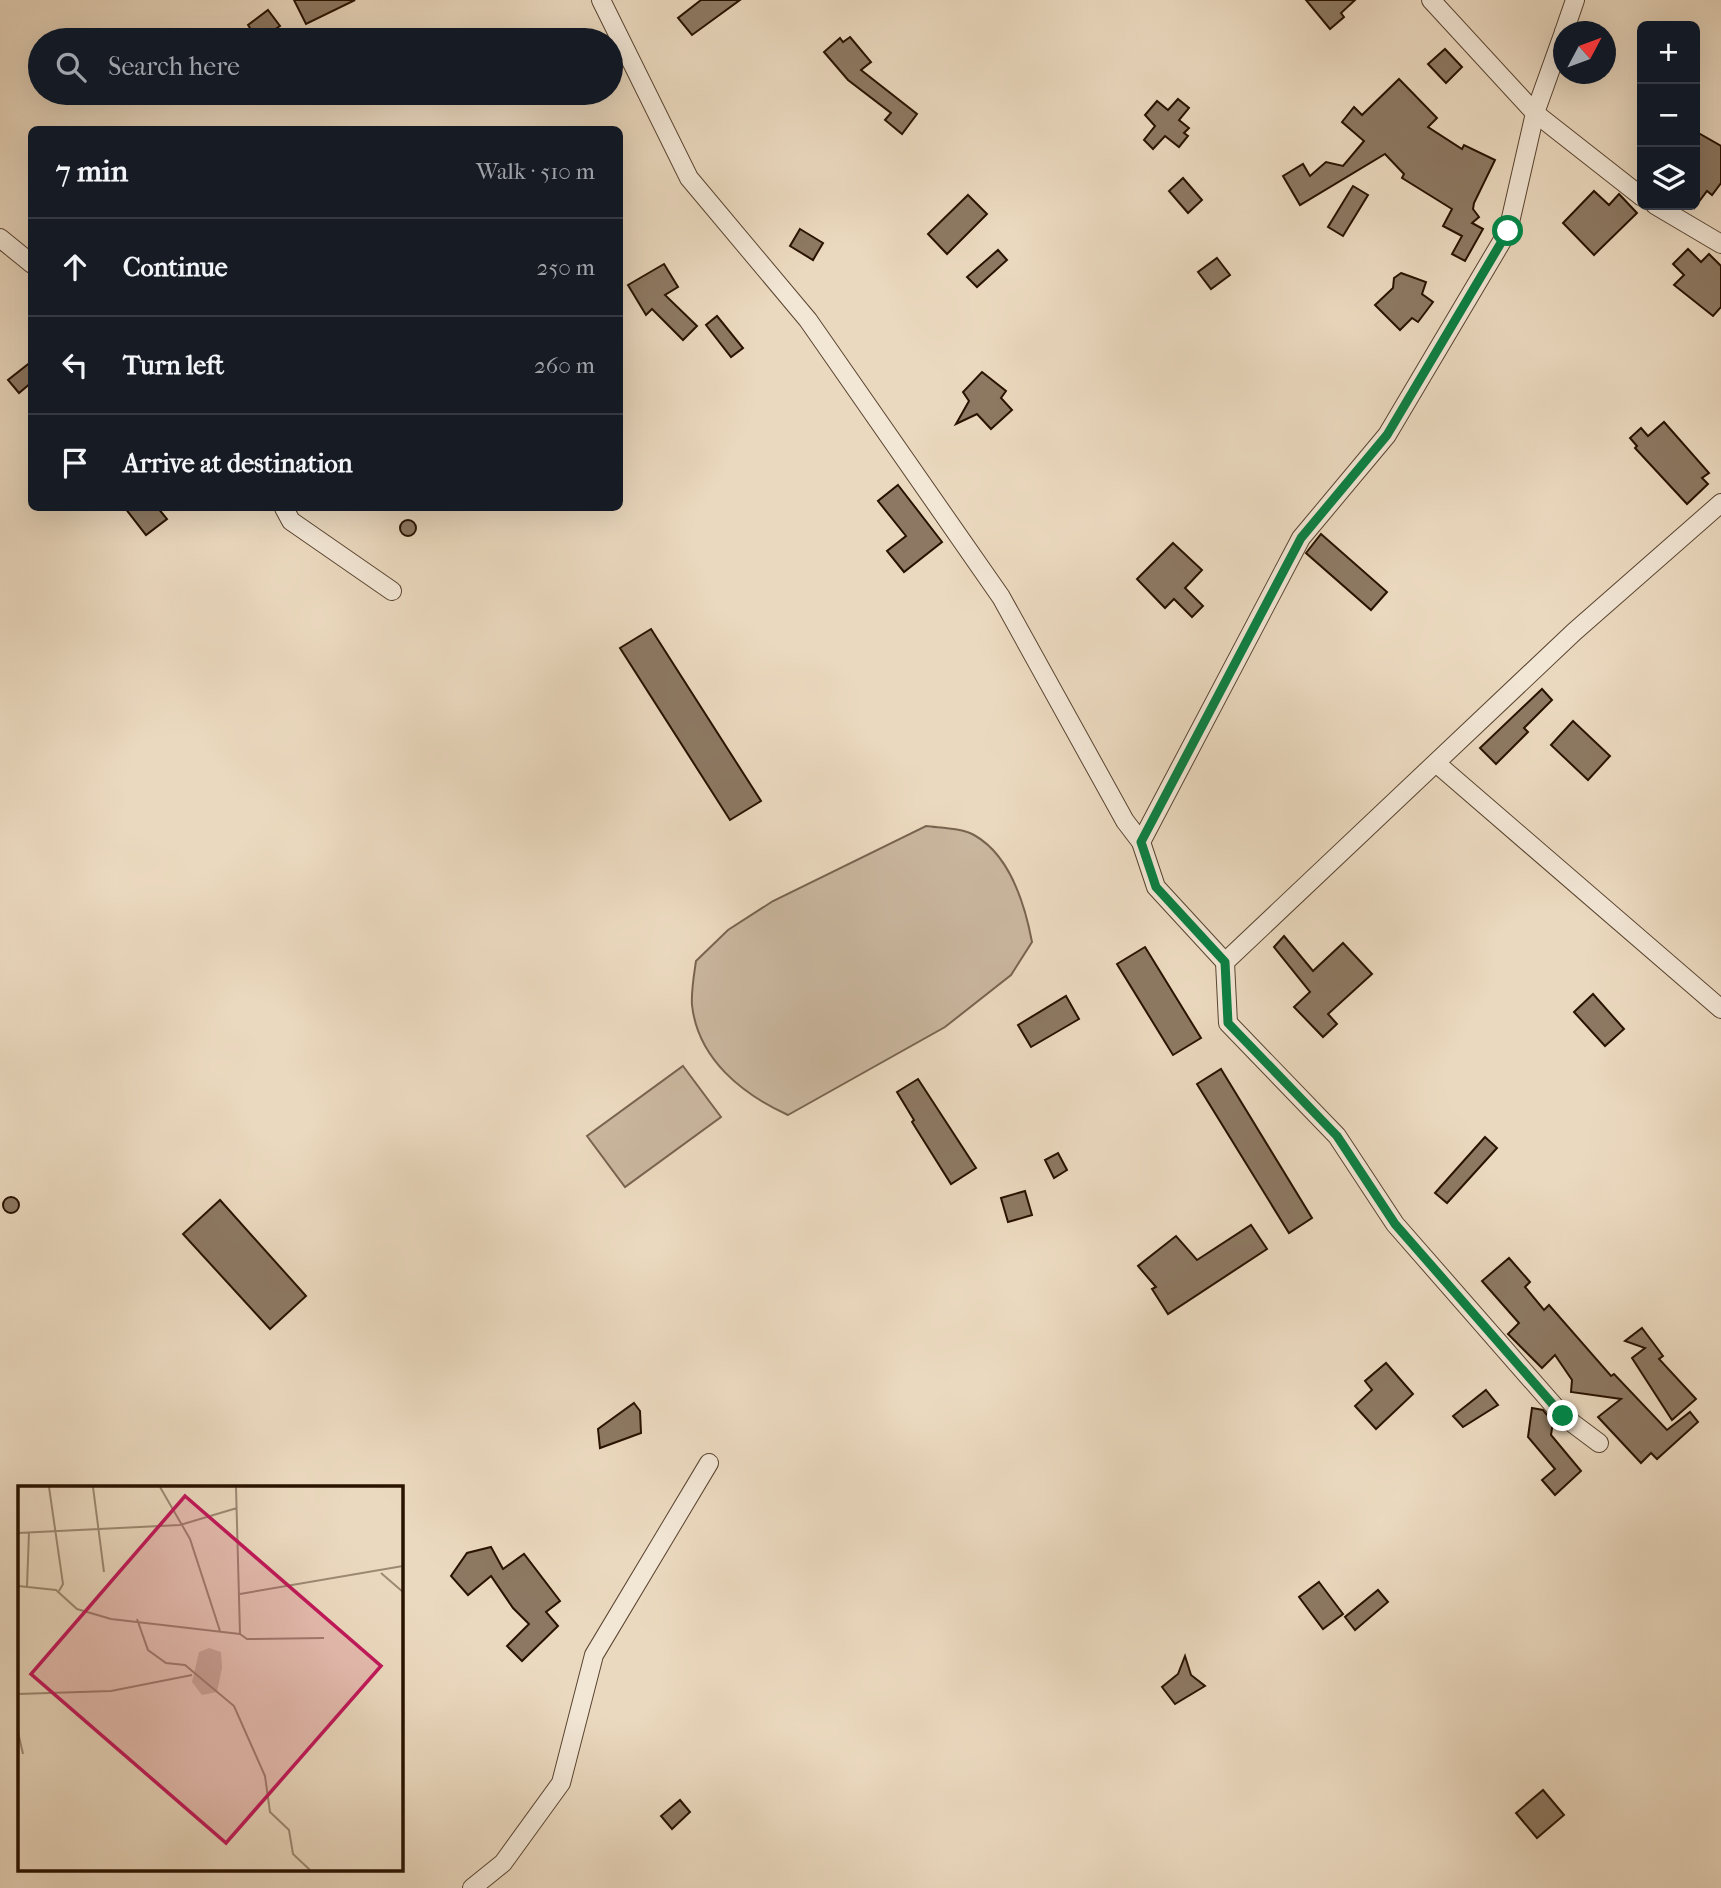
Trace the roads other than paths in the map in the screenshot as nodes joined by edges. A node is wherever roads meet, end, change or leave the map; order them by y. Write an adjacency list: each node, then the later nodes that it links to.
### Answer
1 (601, 0): 5 (street)
2 (1431, 0): 8 (street)
3 (1575, 0): 4 (street)
4 (1568, 21)
5 (615, 28)
6 (623, 45): 18 (street)
7 (1553, 63): 8 (street)
8 (1535, 113): 9 (street); 18 (street)
9 (1637, 193)
10 (1663, 210): 12 (street)
11 (0, 238): 13 (street)
12 (1721, 244)
13 (28, 261)
14 (1721, 503): 17 (street)
15 (286, 511): 16 (street)
16 (392, 592)
17 (1436, 763): 19 (street); 20 (street)
18 (1141, 842): 19 (street)
19 (1225, 962): 21 (street)
20 (1721, 1009)
21 (1599, 1443)
22 (709, 1463): 23 (street)
23 (472, 1888)

